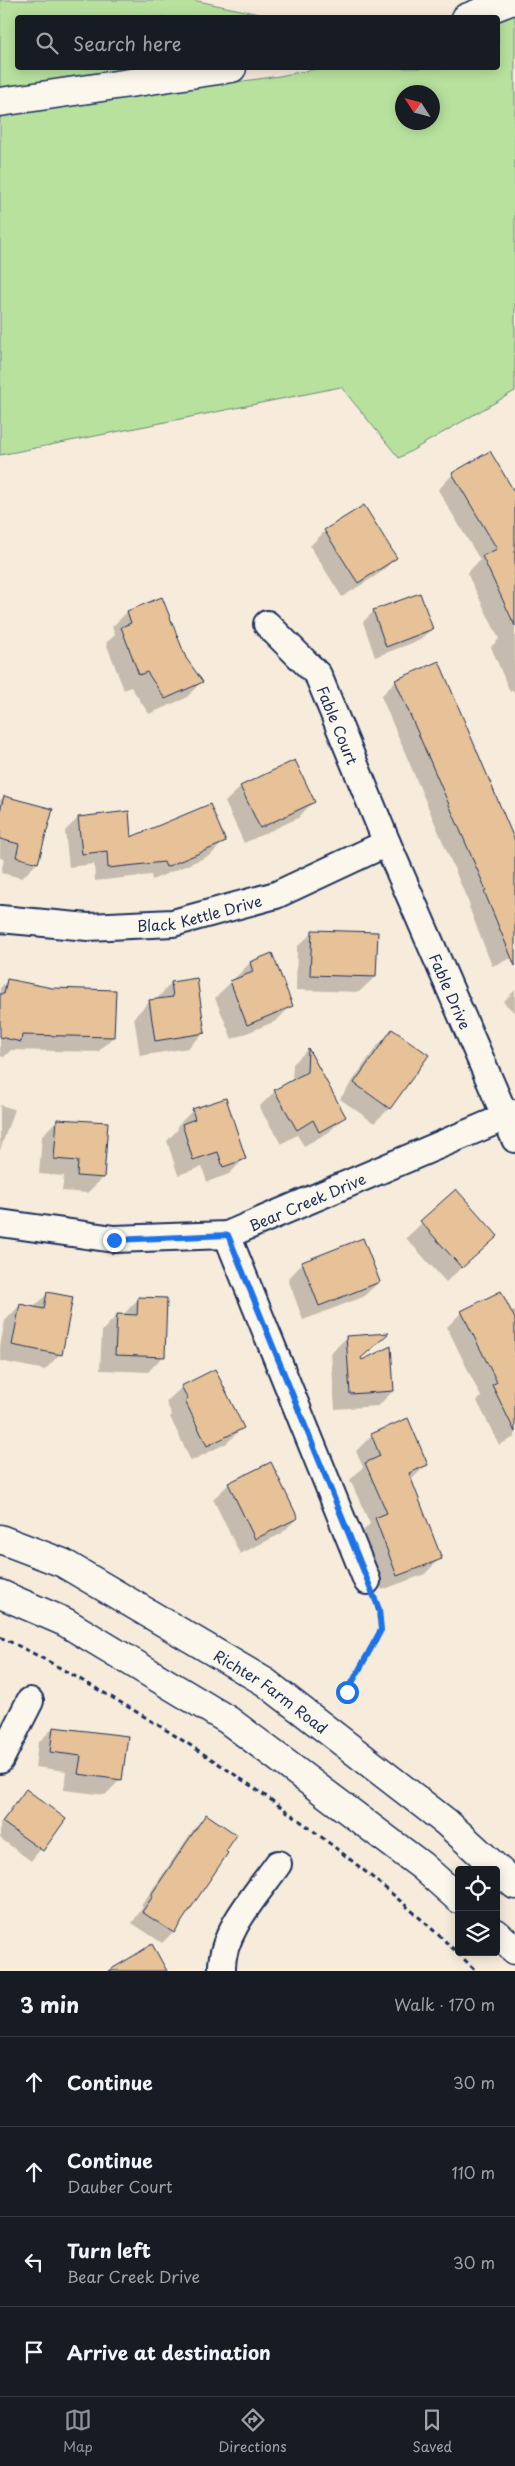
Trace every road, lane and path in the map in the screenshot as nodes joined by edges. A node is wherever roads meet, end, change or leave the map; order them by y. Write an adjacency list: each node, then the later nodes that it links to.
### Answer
1 (513, 0): 2 (main road)
2 (474, 15)
3 (218, 70): 4 (main road)
4 (0, 102)
5 (266, 624): 6 (street, Fable Court)
6 (387, 843): 7 (street, Black Kettle Drive); 8 (street, Fable Drive)
7 (0, 920)
8 (512, 1123): 10 (street, Bear Creek Drive)
9 (0, 1223): 10 (street, Bear Creek Drive)
10 (228, 1235): 12 (street)
11 (0, 1538): 19 (main road, Richter Farm Road)
12 (367, 1581): 15 (path)
13 (0, 1594): 20 (main road)
14 (0, 1637): 24 (path)
15 (347, 1692)
16 (30, 1701): 17 (street)
17 (0, 1760)
18 (278, 1864): 23 (street)
19 (515, 1885)
20 (455, 1895)
21 (500, 1937): 22 (main road)
22 (515, 1950)
23 (222, 1971)
24 (476, 1971)

